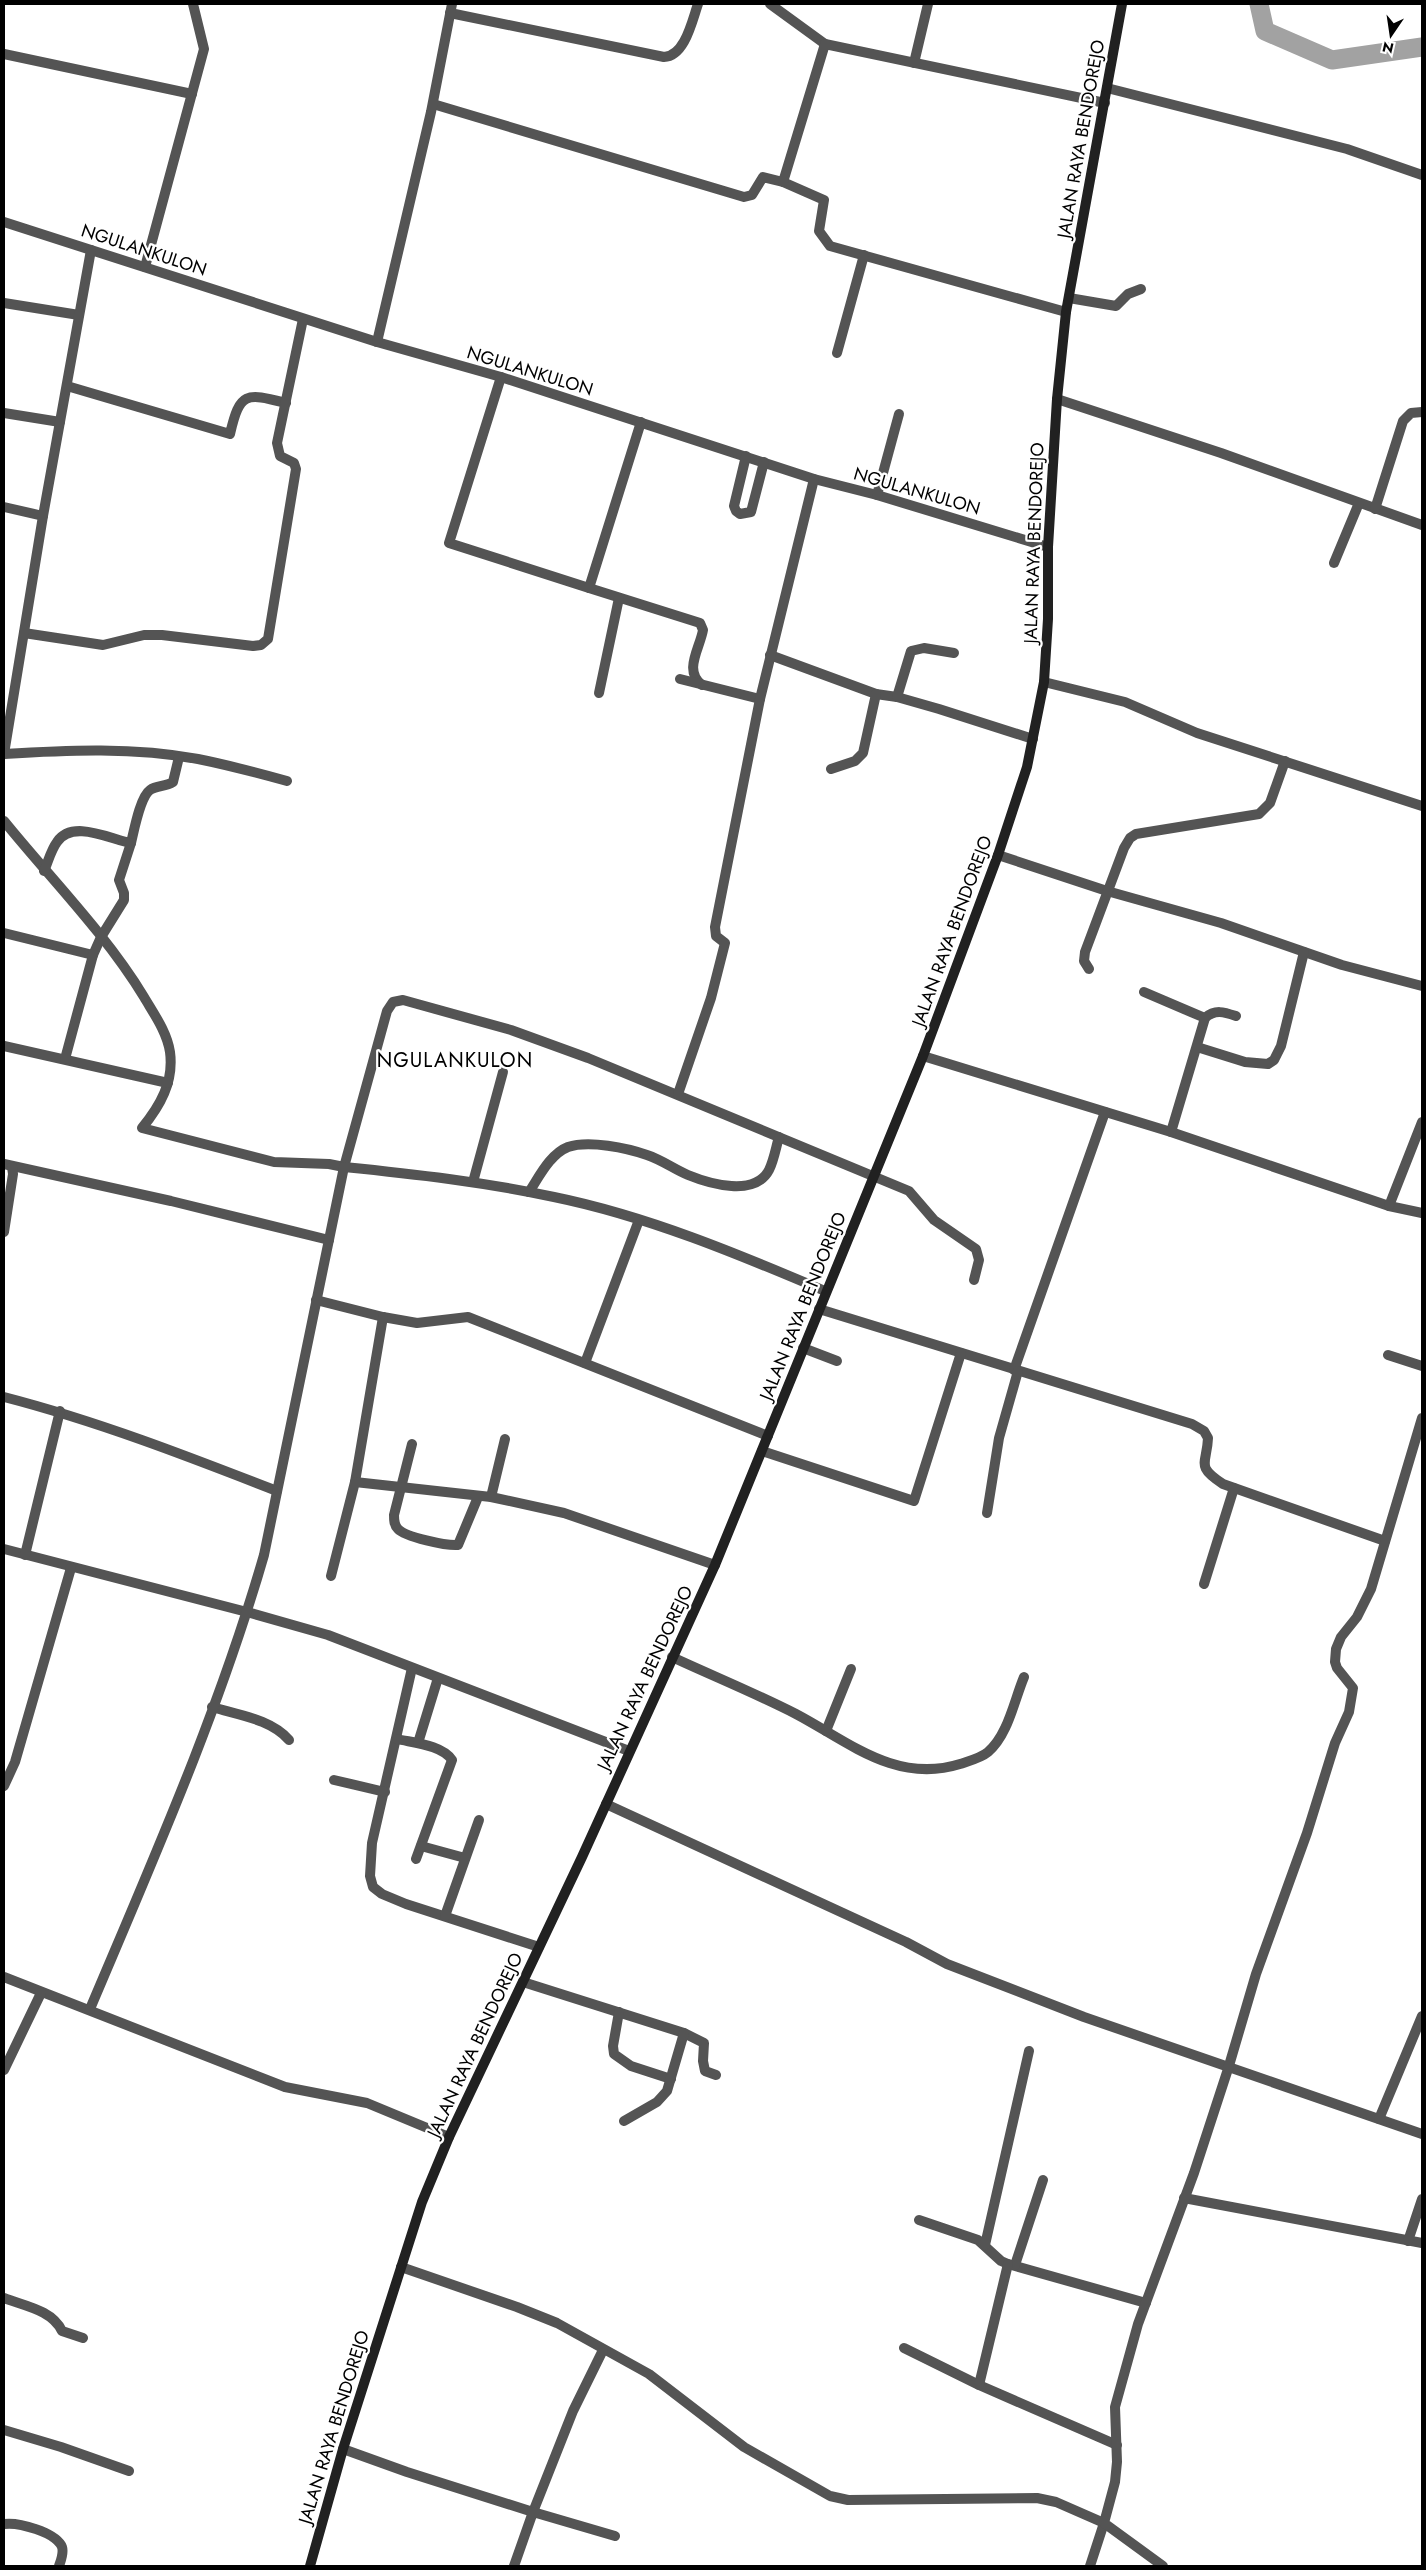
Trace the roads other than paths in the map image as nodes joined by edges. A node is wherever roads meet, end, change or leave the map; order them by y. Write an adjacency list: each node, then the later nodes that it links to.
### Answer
1 (193, 4): 11 (street)
2 (698, 4): 6 (street)
3 (770, 4): 7 (street)
4 (928, 4): 9 (street)
5 (1122, 4): 10 (main road, JALAN RAYA BENDOREJO)
6 (451, 8): 13 (street)
7 (825, 44): 9 (street); 15 (street)
8 (4, 54): 11 (street)
9 (914, 63): 12 (street)
10 (1107, 88): 12 (main road, JALAN RAYA BENDOREJO); 14 (street)
11 (192, 94): 19 (street)
12 (1105, 103): 21 (main road, JALAN RAYA BENDOREJO)
13 (433, 104): 15 (street); 26 (street)
14 (1422, 175)
15 (783, 182): 18 (street)
16 (4, 222): 17 (street, NGULANKULON)
17 (91, 250): 19 (street, NGULANKULON); 24 (street)
18 (864, 255): 23 (street); 27 (street)
19 (145, 266): 25 (street, NGULANKULON)
20 (1141, 289): 21 (street)
21 (1069, 298): 23 (main road, JALAN RAYA BENDOREJO)
22 (4, 303): 24 (street)
23 (1066, 312): 30 (main road, JALAN RAYA BENDOREJO)
24 (79, 315): 29 (street)
25 (303, 319): 26 (street, NGULANKULON); 31 (street)
26 (377, 342): 28 (street, NGULANKULON)
27 (837, 353)
28 (501, 377): 36 (street, NGULANKULON); 48 (street)
29 (66, 386): 31 (street); 35 (street)
30 (1057, 399): 41 (street); 46 (main road, JALAN RAYA BENDOREJO)
31 (286, 403): 50 (street)
32 (1422, 412): 43 (street)
33 (4, 413): 35 (street)
34 (898, 414): 40 (street)
35 (60, 422): 44 (street)
36 (640, 422): 37 (street, NGULANKULON); 48 (street)
37 (746, 456): 38 (street, NGULANKULON); 38 (street)
38 (764, 462): 39 (street, NGULANKULON)
39 (814, 479): 40 (street, NGULANKULON); 52 (street)
40 (877, 495): 46 (street, NGULANKULON)
41 (1359, 503): 43 (street); 47 (street)
42 (4, 507): 44 (street)
43 (1375, 509): 45 (street)
44 (42, 516): 50 (street)
45 (1422, 526)
46 (1048, 547): 54 (main road, JALAN RAYA BENDOREJO)
47 (1334, 563)
48 (589, 588): 49 (street)
49 (619, 598): 55 (street); 56 (street)
50 (24, 632): 58 (street)
51 (954, 652): 59 (street)
52 (770, 655): 57 (street); 60 (street)
53 (680, 679): 55 (street)
54 (1044, 682): 61 (main road, JALAN RAYA BENDOREJO); 64 (street)
55 (702, 685): 60 (street)
56 (599, 693)
57 (876, 694): 59 (street); 65 (street)
58 (8, 696): 62 (street)
59 (897, 697): 61 (street)
60 (760, 699): 88 (street)
61 (1033, 740): 70 (main road, JALAN RAYA BENDOREJO)
62 (4, 754): 63 (street)
63 (179, 757): 66 (street); 69 (street)
64 (1285, 762): 67 (street); 72 (street)
65 (831, 769)
66 (287, 781)
67 (1422, 806)
68 (4, 821): 71 (street)
69 (131, 843): 71 (street); 74 (street)
70 (998, 855): 72 (street); 84 (main road, JALAN RAYA BENDOREJO)
71 (44, 871): 74 (street)
72 (1107, 891): 75 (street); 77 (street)
73 (4, 933): 76 (street)
74 (100, 937): 76 (street); 87 (street)
75 (1304, 952): 78 (street); 83 (street)
76 (93, 955): 85 (street)
77 (1089, 969)
78 (1422, 986)
79 (1144, 992): 81 (street)
80 (1236, 1016): 81 (street)
81 (1205, 1018): 83 (street)
82 (4, 1046): 85 (street)
83 (1197, 1047): 91 (street)
84 (923, 1056): 89 (street); 95 (main road, JALAN RAYA BENDOREJO)
85 (64, 1059): 87 (street)
86 (503, 1072): 96 (street)
87 (168, 1083): 94 (street)
88 (678, 1094): 92 (street); 94 (street)
89 (1105, 1112): 91 (street); 114 (street)
90 (1422, 1122): 98 (street)
91 (1170, 1132): 98 (street)
92 (779, 1137): 95 (street); 97 (street)
93 (8, 1166): 101 (street); 102 (street)
94 (344, 1166): 96 (street); 102 (street)
95 (875, 1178): 103 (street); 104 (main road, JALAN RAYA BENDOREJO)
96 (473, 1182): 97 (street)
97 (529, 1192): 100 (street)
98 (1389, 1206): 99 (street)
99 (1422, 1213)
100 (639, 1220): 104 (street); 112 (street)
101 (4, 1232)
102 (329, 1240): 105 (street)
103 (974, 1280)
104 (825, 1292): 106 (main road, JALAN RAYA BENDOREJO)
105 (316, 1300): 107 (street); 126 (street)
106 (819, 1309): 108 (main road, JALAN RAYA BENDOREJO); 109 (street)
107 (383, 1317): 112 (street); 123 (street)
108 (803, 1348): 111 (street); 118 (main road, JALAN RAYA BENDOREJO)
109 (961, 1353): 114 (street); 121 (street)
110 (1388, 1355): 113 (street)
111 (838, 1361)
112 (584, 1363): 118 (street)
113 (1422, 1366)
114 (1016, 1370): 125 (street); 129 (street)
115 (4, 1397): 116 (street)
116 (60, 1411): 126 (street); 132 (street)
117 (1422, 1418): 122 (street)
118 (768, 1436): 121 (main road, JALAN RAYA BENDOREJO)
119 (505, 1439): 128 (street)
120 (412, 1444): 124 (street)
121 (762, 1451): 133 (main road, JALAN RAYA BENDOREJO)
122 (1417, 1451): 130 (street)
123 (355, 1482): 124 (street); 135 (street)
124 (400, 1488): 127 (street); 127 (street)
125 (1234, 1488): 130 (street); 136 (street)
126 (277, 1491): 137 (street)
127 (478, 1496): 128 (street)
128 (491, 1497): 133 (street)
129 (987, 1513)
130 (1385, 1540): 169 (street)
131 (4, 1549): 132 (street)
132 (25, 1555): 134 (street)
133 (716, 1564): 138 (main road, JALAN RAYA BENDOREJO)
134 (71, 1568): 137 (street); 150 (street)
135 (331, 1576)
136 (1204, 1584)
137 (248, 1612): 139 (street); 143 (street)
138 (672, 1657): 144 (street); 148 (main road, JALAN RAYA BENDOREJO)
139 (412, 1668): 142 (street); 145 (street)
140 (851, 1669): 144 (street)
141 (1024, 1677): 144 (street)
142 (438, 1678): 147 (street); 148 (street)
143 (212, 1707): 146 (street); 164 (street)
144 (826, 1731)
145 (397, 1739): 147 (street); 153 (street)
146 (289, 1740)
147 (418, 1743): 156 (street)
148 (629, 1751): 154 (main road, JALAN RAYA BENDOREJO)
149 (4, 1758): 150 (street)
150 (15, 1762): 152 (street)
151 (334, 1780): 153 (street)
152 (4, 1786)
153 (384, 1792): 159 (street)
154 (606, 1804): 160 (main road, JALAN RAYA BENDOREJO); 169 (street)
155 (479, 1820): 157 (street)
156 (421, 1846): 157 (street); 158 (street)
157 (465, 1858): 159 (street)
158 (416, 1859)
159 (445, 1916): 160 (street)
160 (539, 1947): 162 (main road, JALAN RAYA BENDOREJO)
161 (4, 1977): 163 (street)
162 (523, 1982): 165 (street); 176 (main road, JALAN RAYA BENDOREJO)
163 (41, 1993): 164 (street); 170 (street)
164 (90, 2009): 176 (street)
165 (619, 2012): 167 (street); 172 (street)
166 (1422, 2016): 173 (street)
167 (684, 2033): 171 (street); 172 (street)
168 (1029, 2051): 183 (street)
169 (1228, 2069): 173 (street); 178 (street)
170 (4, 2070)
171 (716, 2075)
172 (671, 2079): 174 (street)
173 (1379, 2119): 175 (street)
174 (624, 2121)
175 (1422, 2134)
176 (449, 2137): 185 (main road, JALAN RAYA BENDOREJO)
177 (1044, 2180): 184 (street)
178 (1184, 2198): 181 (street); 187 (street)
179 (1422, 2199): 181 (street)
180 (919, 2220): 183 (street)
181 (1408, 2241): 182 (street)
182 (1422, 2243)
183 (985, 2245): 184 (street)
184 (1012, 2265): 187 (street); 191 (street)
185 (401, 2267): 190 (street); 194 (main road, JALAN RAYA BENDOREJO)
186 (4, 2298): 188 (street)
187 (1146, 2303): 193 (street)
188 (82, 2338)
189 (904, 2348): 191 (street)
190 (603, 2350): 196 (street); 198 (street)
191 (979, 2385): 193 (street)
192 (4, 2430): 195 (street)
193 (1117, 2445): 198 (street)
194 (343, 2449): 196 (street); 201 (main road, JALAN RAYA BENDOREJO)
195 (129, 2472)
196 (533, 2512): 199 (street); 202 (street)
197 (4, 2524): 200 (street)
198 (1104, 2524): 203 (street); 204 (street)
199 (615, 2536)
200 (60, 2566)
201 (310, 2566)
202 (514, 2566)
203 (1090, 2566)
204 (1163, 2566)

